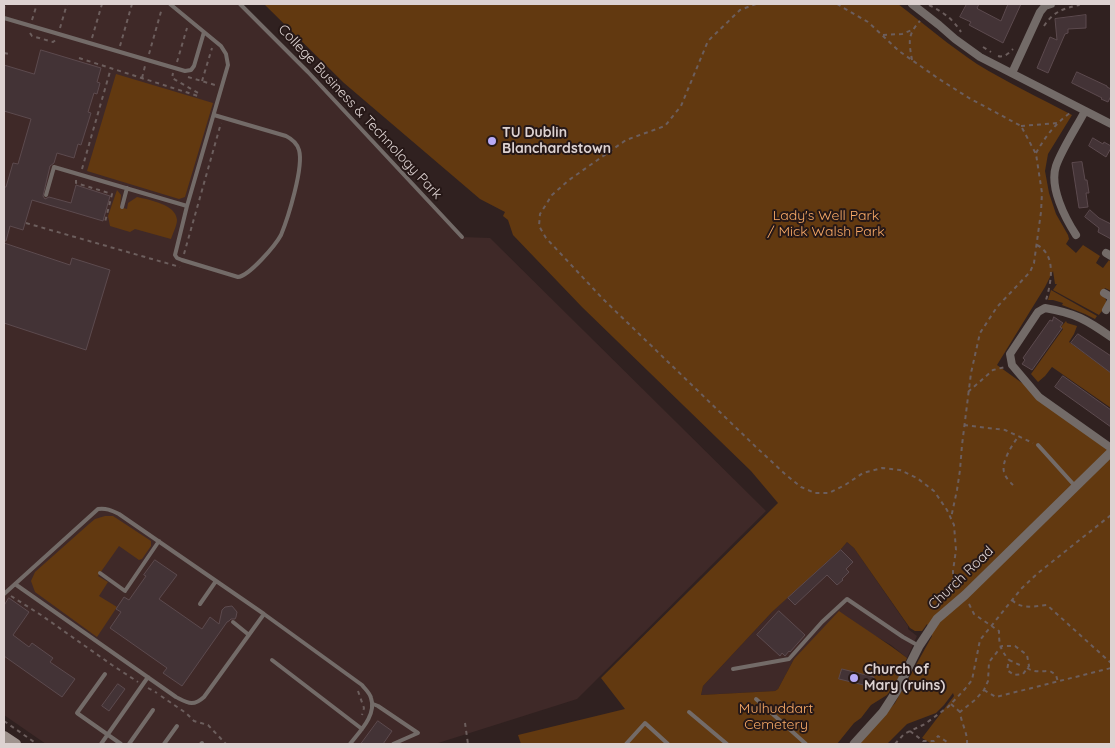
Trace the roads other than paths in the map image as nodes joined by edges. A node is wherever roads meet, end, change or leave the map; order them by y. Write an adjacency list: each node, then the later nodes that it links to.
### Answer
1 (170, 4): 6 (lane)
2 (240, 4): 16 (lane, College Business & Technology Park)
3 (912, 4): 7 (street)
4 (1051, 4): 7 (street)
5 (4, 18): 6 (lane)
6 (204, 32): 9 (lane)
7 (1012, 73): 8 (street)
8 (1085, 112): 10 (street); 15 (street)
9 (214, 115): 14 (lane); 14 (lane)
10 (1111, 124)
11 (127, 188): 12 (lane); 13 (lane); 14 (lane)
12 (46, 195)
13 (122, 206)
14 (187, 206)
15 (1076, 235)
16 (462, 237)
17 (1104, 293): 18 (street)
18 (1111, 298)
19 (1111, 301): 20 (street)
20 (1106, 310)
21 (1111, 337): 23 (street)
22 (1038, 445): 25 (lane)
23 (1111, 448)
24 (1111, 452): 25 (street, Church Road)
25 (1075, 486): 35 (street, Church Road)
26 (159, 541): 27 (lane); 28 (lane); 29 (lane)
27 (100, 573)
28 (216, 581): 31 (lane); 32 (lane)
29 (15, 584): 30 (lane); 39 (lane)
30 (5, 593)
31 (200, 604)
32 (264, 614): 34 (lane); 41 (lane)
33 (233, 622): 34 (lane)
34 (249, 634): 39 (lane)
35 (919, 646): 37 (lane); 59 (street, Church Road)
36 (272, 660): 45 (lane)
37 (733, 669)
38 (105, 674): 46 (lane)
39 (148, 677): 46 (lane)
40 (756, 699): 58 (lane)
41 (373, 704): 45 (lane); 54 (lane)
42 (153, 710): 51 (lane)
43 (689, 712): 57 (lane)
44 (177, 726): 52 (lane)
45 (362, 729): 53 (lane)
46 (108, 735): 49 (lane); 50 (lane)
47 (4, 736): 48 (main road)
48 (16, 744)
49 (101, 744)
50 (121, 744)
51 (129, 744)
52 (164, 744)
53 (350, 744)
54 (393, 744)
55 (626, 744): 56 (lane)
56 (668, 744)
57 (727, 744)
58 (806, 744)
59 (854, 744)

